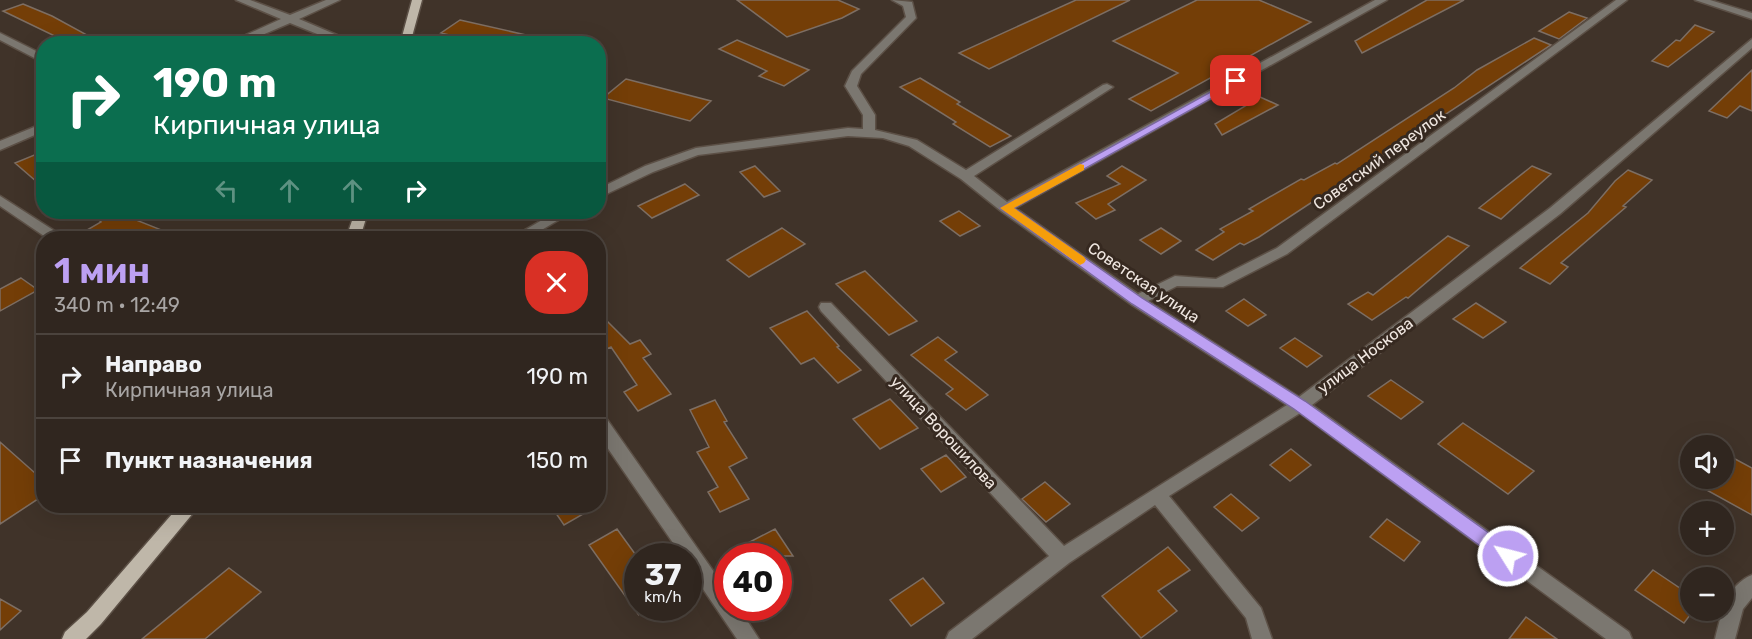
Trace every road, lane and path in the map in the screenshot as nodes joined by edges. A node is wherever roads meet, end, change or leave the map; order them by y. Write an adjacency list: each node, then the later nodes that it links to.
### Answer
1 (242, 0): 9 (street)
2 (335, 0): 9 (street)
3 (417, 0): 13 (main road)
4 (897, 0): 18 (street)
5 (1382, 0): 23 (street)
6 (1622, 0): 27 (street, Советский переулок)
7 (1700, 0): 8 (street)
8 (1752, 16)
9 (288, 19): 11 (street); 12 (street)
10 (0, 36): 15 (street)
11 (249, 36)
12 (332, 36)
13 (407, 36)
14 (1752, 42): 29 (street, улица Носкова)
15 (36, 56)
16 (1107, 87): 20 (street)
17 (36, 130): 19 (street)
18 (869, 132): 20 (street, Советская улица); 21 (street, Советская улица)
19 (0, 146)
20 (966, 176): 23 (street, Советская улица)
21 (606, 190)
22 (0, 200): 25 (street)
23 (1006, 208): 27 (street, Советская улица)
24 (552, 219): 26 (street)
25 (46, 231)
26 (531, 231)
27 (1137, 301): 29 (street, Советская улица)
28 (826, 307): 33 (street, улица Ворошилова)
29 (1300, 405): 31 (street, улица Носкова); 39 (street, Советская улица)
30 (606, 432): 36 (street)
31 (1157, 494): 33 (street, улица Носкова); 38 (street)
32 (184, 513): 35 (main road)
33 (1062, 558): 37 (street, улица Носкова)
34 (1752, 584): 40 (street)
35 (72, 639)
36 (748, 639)
37 (956, 639)
38 (1262, 639)
39 (1622, 639)
40 (1725, 639)

